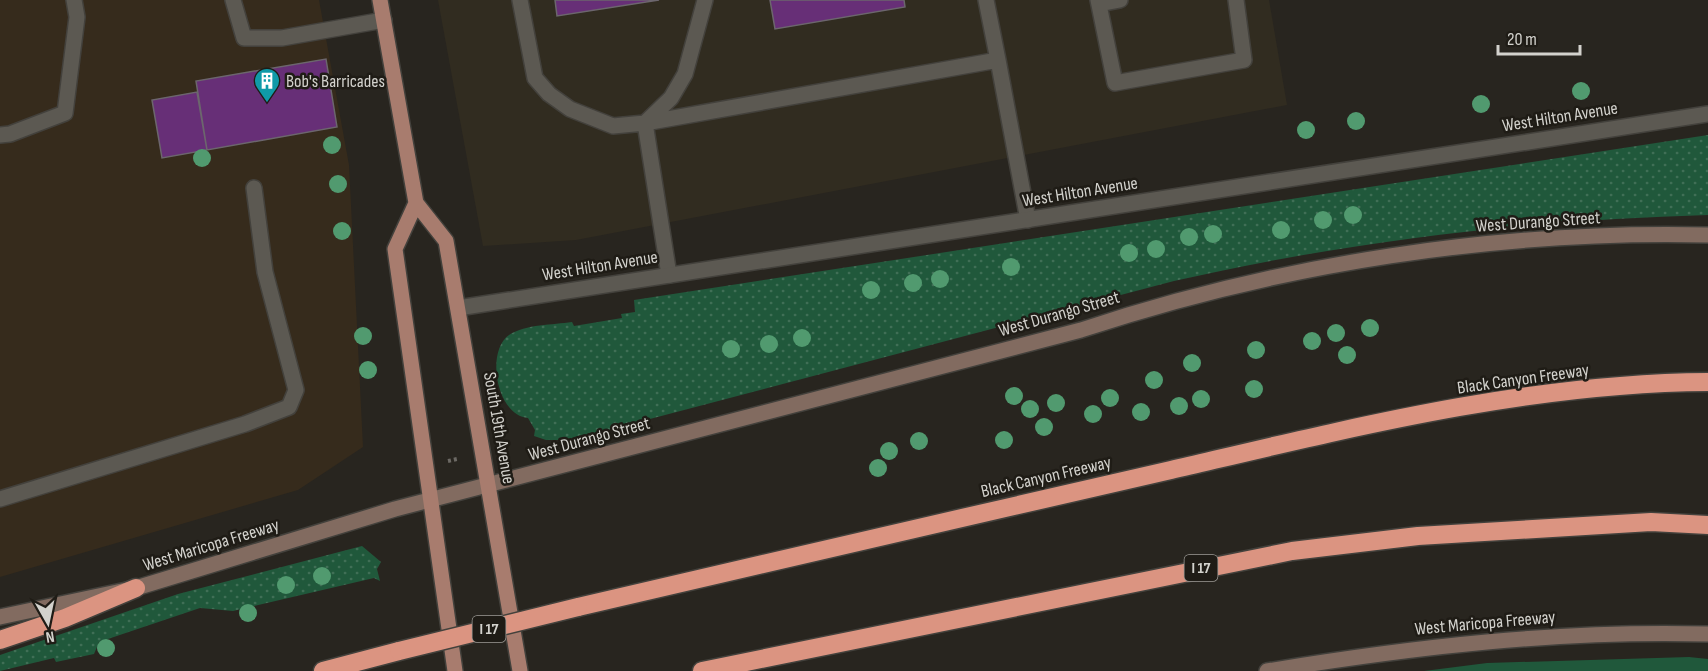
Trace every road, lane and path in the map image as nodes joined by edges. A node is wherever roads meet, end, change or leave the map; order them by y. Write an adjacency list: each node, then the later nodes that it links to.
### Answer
1 (74, 0): 14 (street)
2 (233, 0): 10 (street)
3 (380, 0): 10 (main road, South 19th Avenue)
4 (520, 0): 13 (street)
5 (705, 0): 13 (street)
6 (986, 0): 11 (street)
7 (1120, 0): 9 (street)
8 (1236, 0): 9 (street)
9 (1098, 2)
10 (384, 20): 16 (main road, South 19th Avenue)
11 (998, 60): 13 (street); 17 (street)
12 (1708, 114): 17 (street, West Hilton Avenue)
13 (645, 123): 19 (street)
14 (0, 135)
15 (254, 188): 25 (street)
16 (416, 203): 20 (main road, South 19th Avenue); 26 (main road)
17 (1028, 220): 19 (street, West Hilton Avenue)
18 (1708, 235): 24 (main road, West Durango Street)
19 (669, 275): 20 (street, West Hilton Avenue)
20 (458, 308): 24 (main road, South 19th Avenue)
21 (1708, 381): 32 (highway, Black Canyon Freeway / I 17, bridge)
22 (457, 459): 23 (path)
23 (448, 461)
24 (490, 484): 26 (main road, West Durango Street); 34 (main road, South 19th Avenue)
25 (0, 499)
26 (431, 499): 28 (main road, West Maricopa Freeway); 33 (main road)
27 (1708, 525): 35 (highway, I 17)
28 (136, 588): 29 (main road, West Maricopa Freeway); 31 (highway)
29 (0, 616)
30 (1708, 634): 36 (main road, West Maricopa Freeway)
31 (0, 640)
32 (323, 671)
33 (455, 671)
34 (520, 671)
35 (702, 671)
36 (1267, 671)

